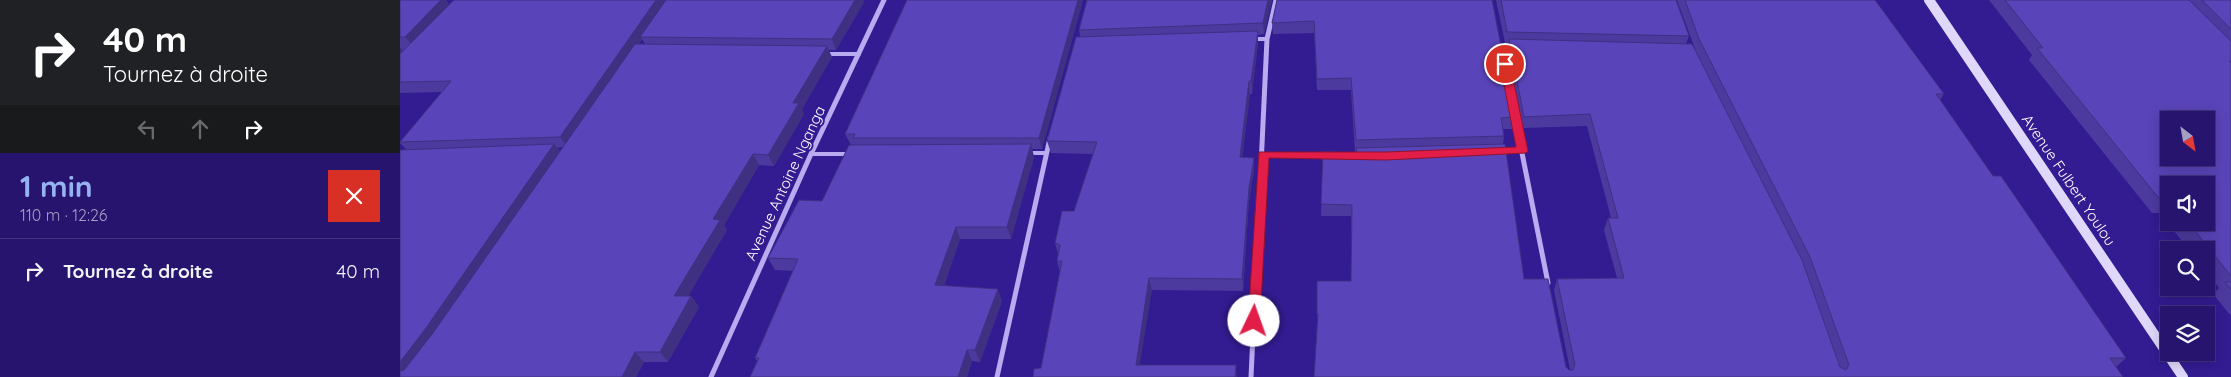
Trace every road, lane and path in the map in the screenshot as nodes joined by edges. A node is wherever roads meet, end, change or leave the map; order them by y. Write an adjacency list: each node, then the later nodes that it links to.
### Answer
1 (884, 0): 7 (street, Avenue Antoine Nganga)
2 (1276, 0): 5 (street)
3 (1928, 0): 22 (main road, Avenue Fulbert Youlou)
4 (1252, 39): 5 (lane)
5 (1266, 39): 16 (street)
6 (819, 54): 7 (lane)
7 (859, 54): 14 (street, Avenue Antoine Nganga)
8 (1513, 103): 10 (street)
9 (1050, 135): 13 (street)
10 (1522, 151): 11 (lane); 18 (street)
11 (1493, 152)
12 (1026, 153): 13 (lane)
13 (1046, 153): 20 (street)
14 (811, 154): 15 (lane); 19 (street, Avenue Antoine Nganga)
15 (850, 154)
16 (1263, 154): 17 (lane); 21 (street)
17 (1330, 155)
18 (1550, 292)
19 (711, 377)
20 (997, 377)
21 (1251, 377)
22 (2183, 377)

